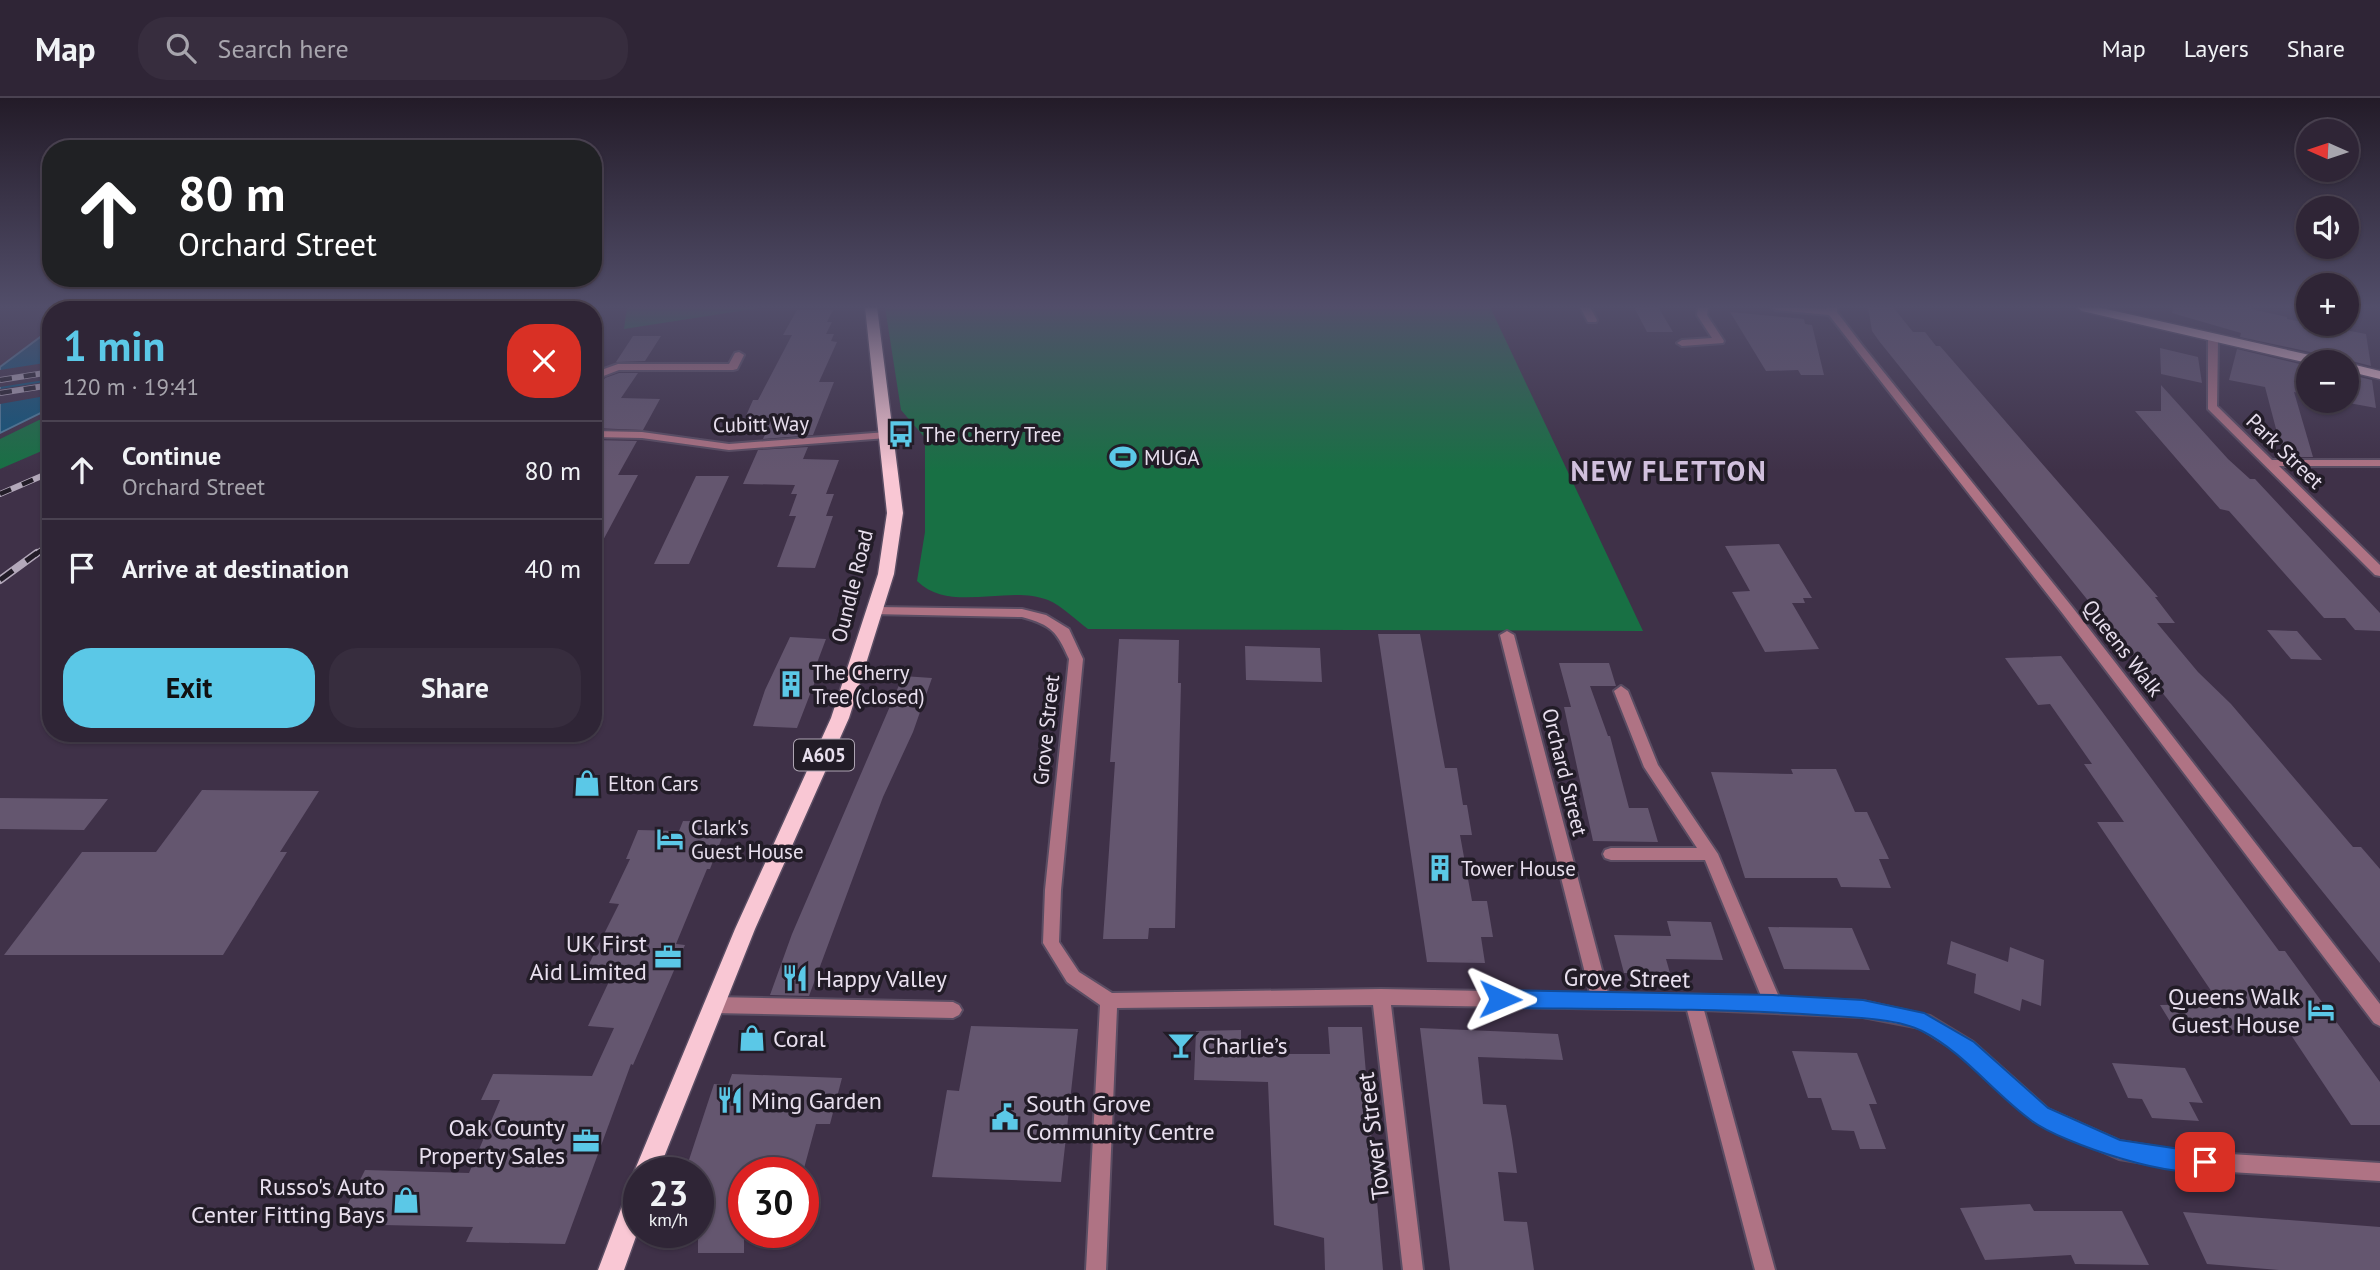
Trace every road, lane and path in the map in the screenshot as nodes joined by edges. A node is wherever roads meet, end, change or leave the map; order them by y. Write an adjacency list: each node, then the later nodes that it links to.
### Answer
1 (736, 362): 6 (street)
2 (878, 362): 9 (main road, Oundle Road / A605)
3 (1873, 362): 25 (street, Queens Walk)
4 (2212, 362): 10 (street, Park Street)
5 (2359, 371): 7 (main road)
6 (602, 373)
7 (2380, 375)
8 (602, 434): 9 (street, Cubitt Way)
9 (887, 435): 13 (main road, Oundle Road / A605)
10 (2270, 463): 11 (street); 12 (street, Park Street)
11 (2380, 464)
12 (2380, 572)
13 (876, 611): 19 (street, Grove Street); 23 (main road, Oundle Road / A605)
14 (1507, 635): 20 (street, Orchard Street)
15 (1621, 691): 16 (street)
16 (1710, 853): 17 (street); 21 (street)
17 (1611, 854)
18 (1381, 997): 19 (street, Grove Street); 20 (street, Grove Street); 31 (street, Tower Street)
19 (1109, 1001): 30 (street)
20 (1601, 1002): 22 (street, Grove Street)
21 (1773, 1003): 22 (street, Grove Street); 27 (street, Grove Street)
22 (1695, 1004): 32 (street)
23 (713, 1006): 24 (street); 26 (main road, Oundle Road / A605)
24 (953, 1010)
25 (2380, 1018)
26 (652, 1157)
27 (2380, 1171)
28 (623, 1237): 29 (main road)
29 (611, 1270)
30 (1096, 1270)
31 (1413, 1270)
32 (1765, 1270)

